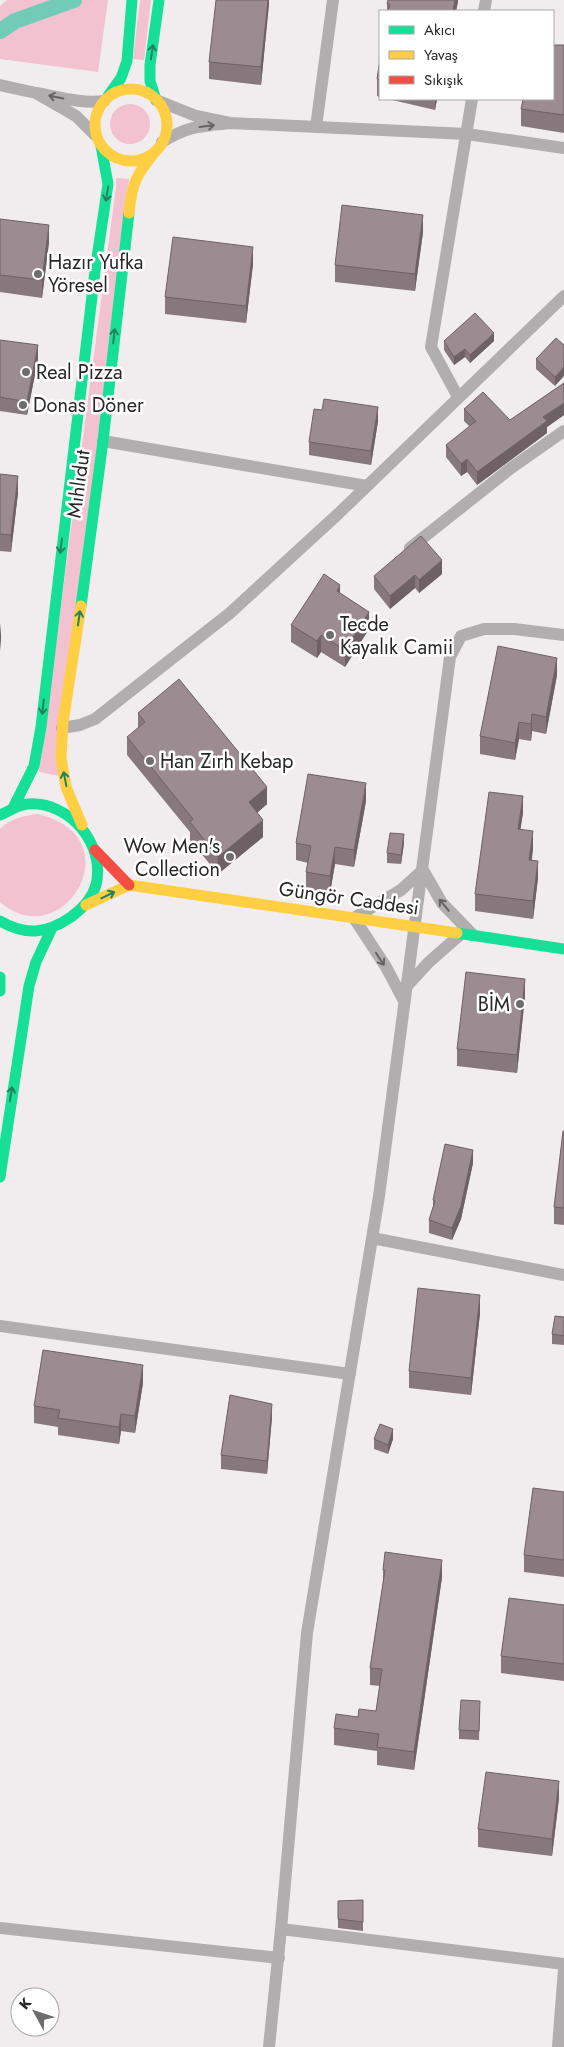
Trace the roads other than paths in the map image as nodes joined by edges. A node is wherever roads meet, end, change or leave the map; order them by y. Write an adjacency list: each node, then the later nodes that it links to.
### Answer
1 (132, 0): 8 (main road)
2 (159, 0): 6 (main road, one-way to 2)
3 (333, 0): 10 (street)
4 (0, 85): 5 (street)
5 (36, 93): 8 (street, one-way to 5); 12 (street)
6 (156, 100): 8 (main road); 9 (street); 13 (main road)
7 (472, 100): 11 (street)
8 (104, 101): 12 (main road)
9 (230, 123): 10 (street); 13 (street, one-way to 9)
10 (316, 127): 11 (street)
11 (467, 134): 14 (street); 16 (street)
12 (98, 140): 13 (main road); 23 (main road, Mıhlıdut, one-way to 23)
13 (158, 147): 18 (main road, Mıhlıdut, one-way to 13)
14 (564, 148)
15 (564, 296): 16 (street)
16 (458, 397): 19 (street)
17 (564, 431): 20 (street)
18 (103, 441): 19 (street); 22 (main road, Mıhlıdut, one-way to 18)
19 (367, 486): 22 (street)
20 (399, 556)
21 (564, 635): 27 (street)
22 (62, 728): 25 (main road, Mıhlıdut, one-way to 22)
23 (13, 808): 24 (main road); 25 (main road)
24 (0, 815)
25 (82, 825): 26 (main road, Mıhlıdut)
26 (95, 850): 28 (main road); 29 (main road)
27 (423, 870): 30 (street); 32 (street); 34 (street, one-way to 27)
28 (129, 885): 29 (main road, one-way to 28); 30 (main road, Güngör Caddesi)
29 (86, 906): 33 (main road)
30 (354, 918): 32 (main road, Güngör Caddesi); 39 (street, one-way to 39)
31 (0, 921): 33 (main road)
32 (414, 926): 34 (main road, Güngör Caddesi); 37 (street)
33 (51, 930): 40 (main road, one-way to 33)
34 (468, 934): 35 (main road, Güngör Caddesi); 37 (street)
35 (564, 949)
36 (0, 977): 38 (main road)
37 (406, 987): 39 (street)
38 (0, 991)
39 (404, 1001): 41 (street)
40 (0, 1177)
41 (372, 1238): 42 (street); 44 (street)
42 (564, 1275)
43 (0, 1326): 44 (street)
44 (350, 1374): 46 (street)
45 (0, 1928): 47 (street)
46 (281, 1929): 47 (street); 48 (street)
47 (278, 1958): 50 (street)
48 (564, 1964)
49 (564, 1968): 51 (street)
50 (269, 2047)
51 (558, 2047)

